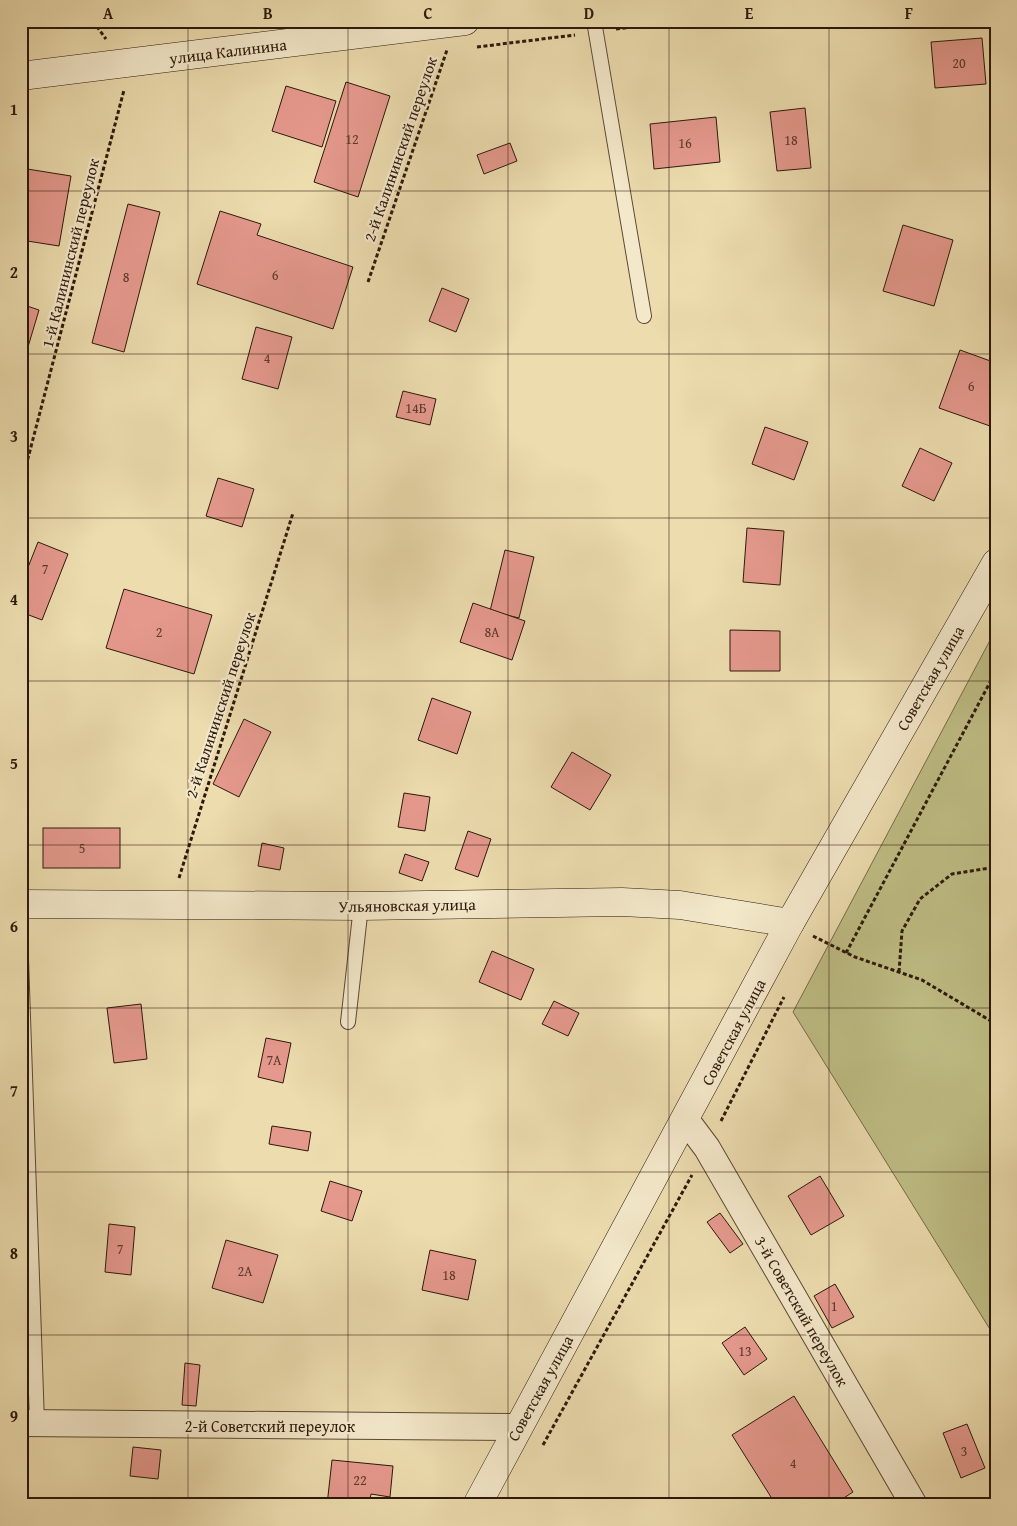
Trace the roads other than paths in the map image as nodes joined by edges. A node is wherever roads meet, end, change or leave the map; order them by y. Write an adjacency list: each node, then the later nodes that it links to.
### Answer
1 (594, 21): 4 (lane)
2 (459, 22): 3 (street, улица Калинина)
3 (21, 76)
4 (644, 316)
5 (996, 562): 8 (street, Советская улица)
6 (21, 904): 7 (street, Ульяновская улица)
7 (361, 906): 8 (street, Ульяновская улица); 10 (lane)
8 (790, 923): 11 (street, Советская улица)
9 (21, 959): 12 (lane)
10 (348, 1022)
11 (686, 1120): 13 (street, Советская улица); 15 (street, 3-й Советский переулок)
12 (29, 1423): 13 (street, 2-й Советский переулок)
13 (518, 1427): 14 (street, Советская улица)
14 (477, 1505)
15 (914, 1505)

